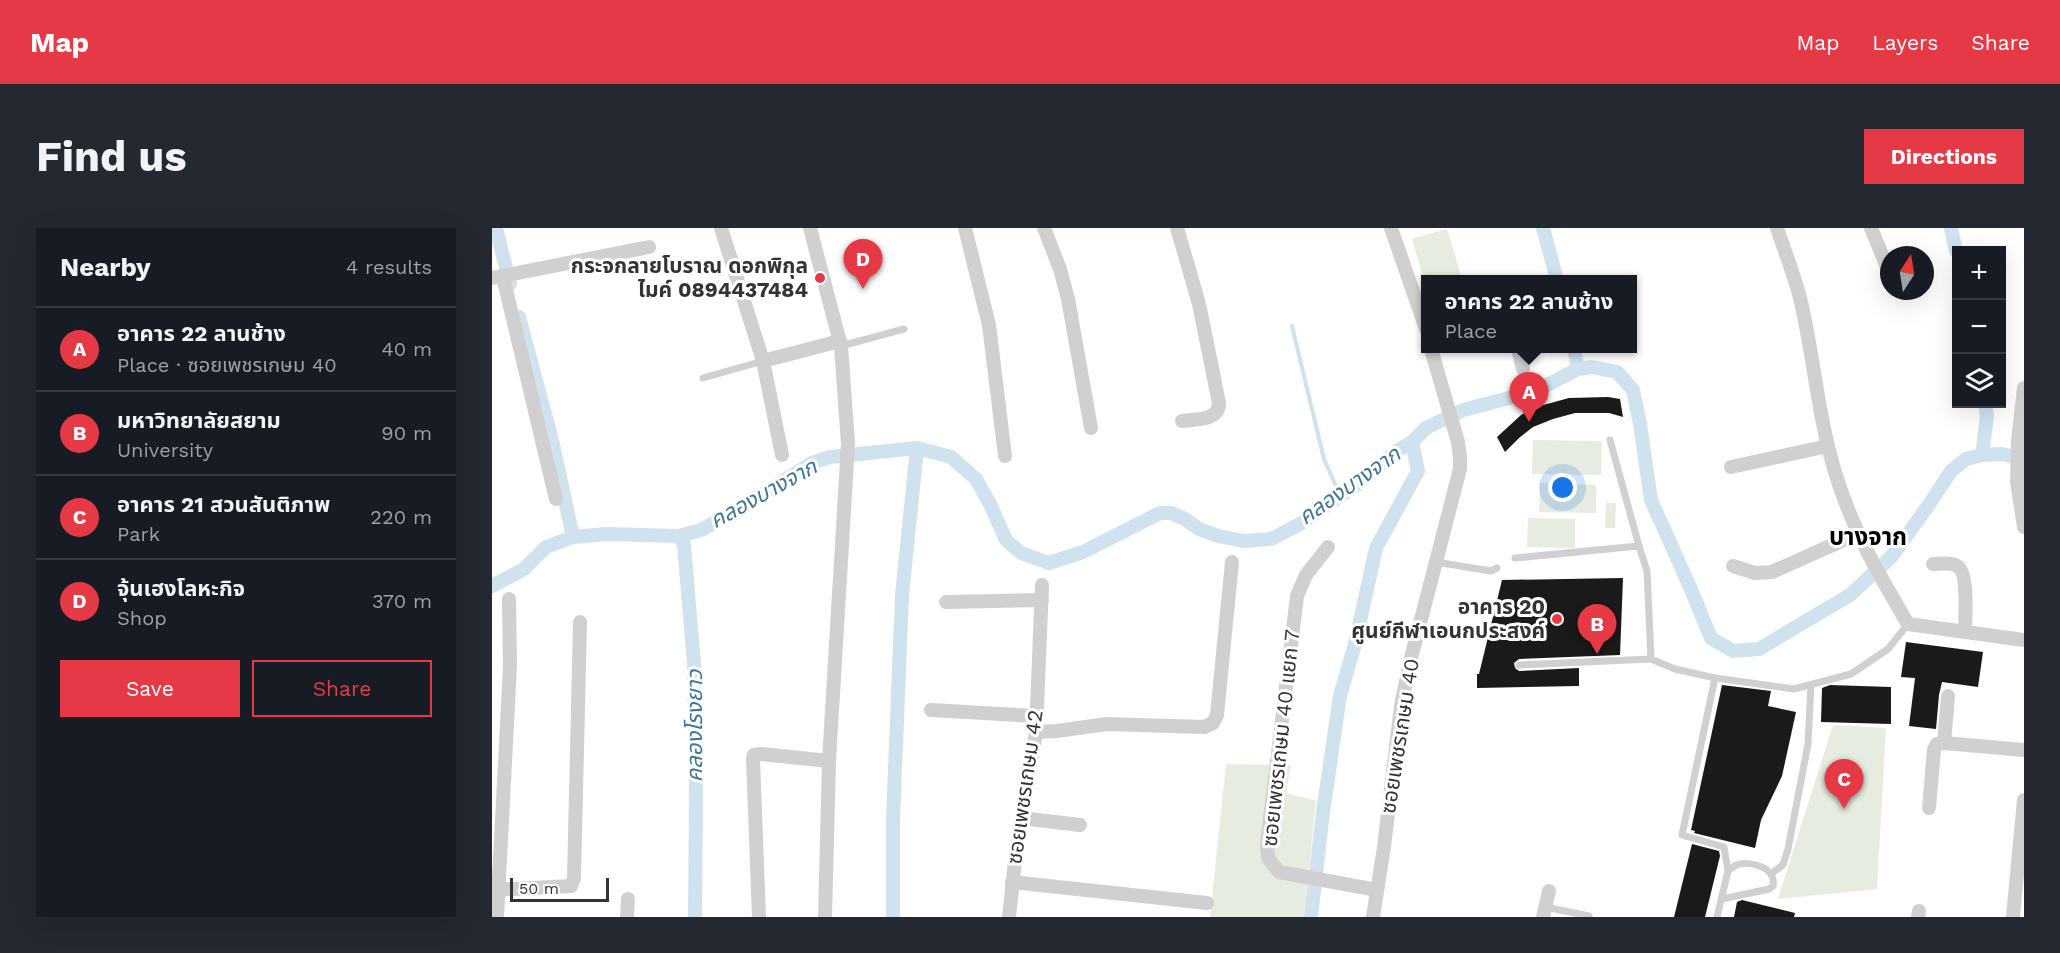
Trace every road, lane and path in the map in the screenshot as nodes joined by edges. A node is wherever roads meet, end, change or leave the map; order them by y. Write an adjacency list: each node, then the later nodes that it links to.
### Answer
1 (721, 228): 17 (street)
2 (810, 228): 14 (street)
3 (965, 228): 26 (street)
4 (1044, 228): 22 (street)
5 (1177, 228): 21 (street)
6 (1391, 228): 12 (street)
7 (1777, 228): 24 (street)
8 (1871, 228): 10 (street)
9 (649, 247): 11 (street)
10 (1880, 250)
11 (500, 277): 28 (street)
12 (1421, 304)
13 (904, 329): 14 (lane)
14 (841, 343): 17 (street); 57 (street)
15 (1433, 353): 35 (street, ซอยเพชรเกษม 40)
16 (1519, 353): 18 (street)
17 (763, 361): 19 (lane); 25 (street)
18 (1523, 369)
19 (703, 378)
20 (2024, 388): 29 (street)
21 (1182, 421)
22 (1091, 429)
23 (1610, 440): 31 (lane)
24 (1828, 446): 27 (street); 30 (street)
25 (782, 455)
26 (1005, 456)
27 (1731, 467)
28 (556, 500)
29 (2024, 527)
30 (1857, 534): 37 (street); 44 (street)
31 (1639, 546): 33 (lane); 47 (lane)
32 (1328, 547): 66 (street, ซอยเพชรเกษม 40 แยก 7)
33 (1515, 558)
34 (1232, 562): 54 (street)
35 (1436, 562): 38 (lane); 66 (street, ซอยเพชรเกษม 40)
36 (1933, 564): 45 (street)
37 (1733, 566)
38 (1497, 568)
39 (1042, 585): 41 (street, ซอยเพชรเกษม 42)
40 (509, 599): 65 (street)
41 (1042, 600): 42 (street); 53 (street, ซอยเพชรเกษม 42)
42 (946, 602)
43 (580, 622): 65 (street)
44 (1908, 624): 45 (street); 50 (lane)
45 (1965, 632): 46 (street)
46 (2024, 640)
47 (1652, 659): 48 (lane); 49 (lane)
48 (1518, 665)
49 (1715, 678): 50 (lane); 62 (lane)
50 (1811, 685): 63 (lane)
51 (1948, 696): 55 (street)
52 (931, 710): 53 (street)
53 (1035, 716): 54 (street, ซอยเพชรเกษม 42)
54 (1035, 732): 60 (street, ซอยเพชรเกษม 42)
55 (1944, 743): 56 (street); 59 (street)
56 (2024, 750)
57 (829, 761): 75 (street); 76 (street)
58 (2024, 800): 80 (street)
59 (1929, 808)
60 (1021, 818): 61 (street); 64 (street, ซอยเพชรเกษม 42)
61 (1080, 825)
62 (1728, 871): 63 (lane); 69 (lane)
63 (1772, 873): 69 (lane)
64 (1012, 882): 70 (street); 77 (street, ซอยเพชรเกษม 42)
65 (495, 890): 73 (street)
66 (1377, 890): 78 (street, ซอยเพชรเกษม 40)
67 (1549, 891): 71 (street)
68 (628, 899): 74 (street)
69 (1722, 899): 79 (lane)
70 (1207, 903)
71 (1544, 912): 72 (lane)
72 (1589, 916)
73 (497, 917)
74 (627, 917)
75 (759, 917)
76 (825, 917)
77 (1009, 917)
78 (1372, 917)
79 (1718, 917)
80 (2013, 917)

